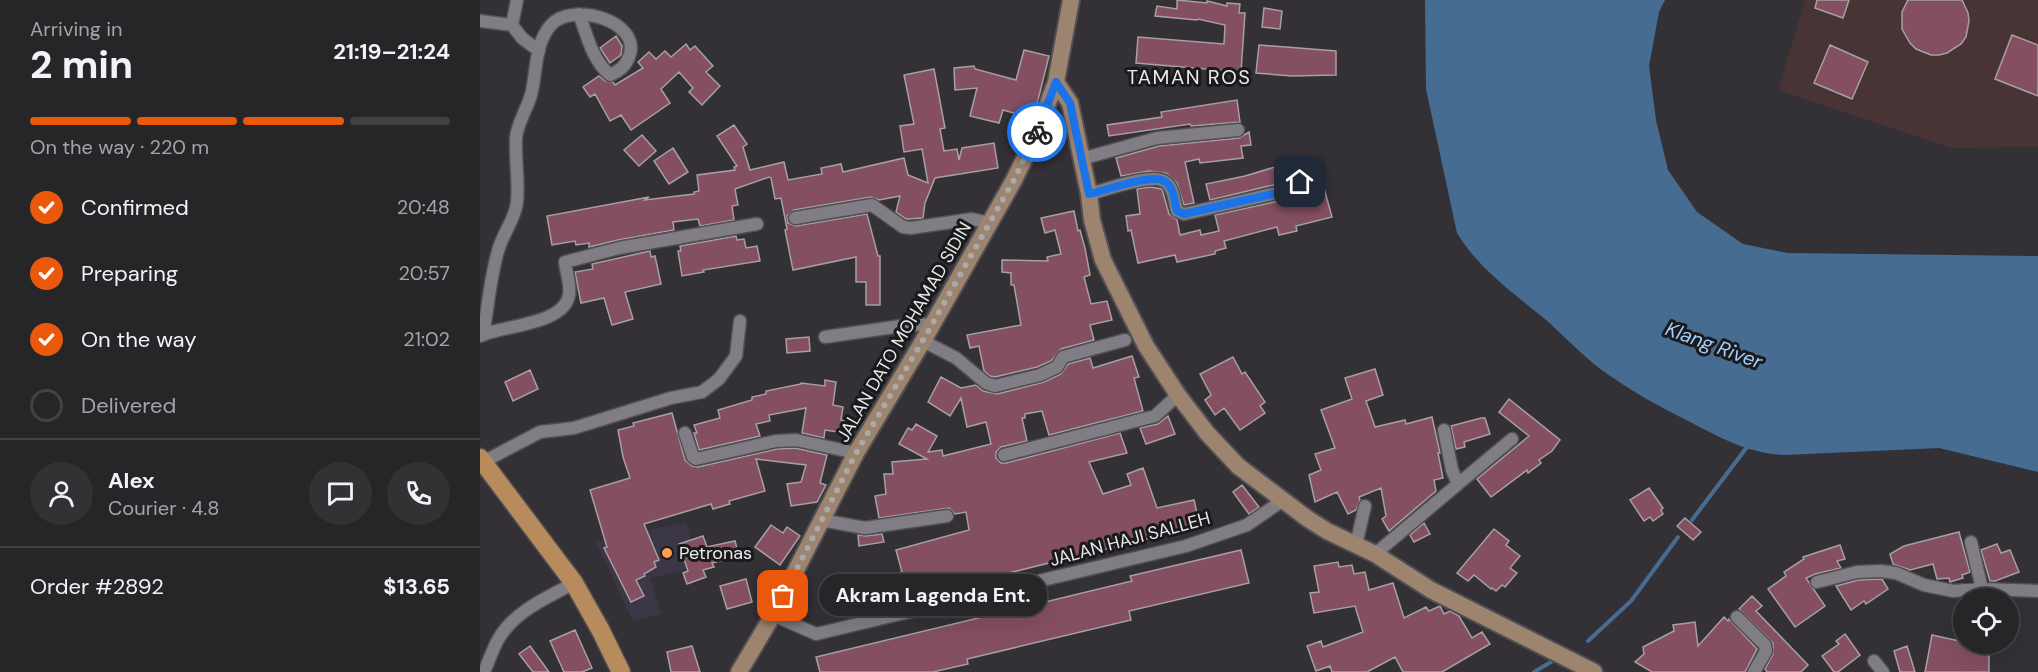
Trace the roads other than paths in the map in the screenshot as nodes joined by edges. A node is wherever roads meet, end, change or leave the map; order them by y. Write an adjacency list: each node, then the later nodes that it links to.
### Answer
1 (518, 0): 5 (street)
2 (1071, 0): 7 (street, JALAN DATO MOHAMAD SIDIN)
3 (579, 14): 3 (street); 6 (street)
4 (480, 21): 5 (street)
5 (512, 25): 6 (street)
6 (539, 51): 17 (street)
7 (1056, 82): 9 (street); 13 (street, JALAN DATO MOHAMAD SIDIN)
8 (1238, 130): 9 (street)
9 (1081, 159): 11 (street)
10 (1300, 182): 11 (street)
11 (1089, 194): 21 (street)
12 (795, 219): 13 (street)
13 (990, 222): 16 (street, JALAN DATO MOHAMAD SIDIN)
14 (757, 224): 17 (street)
15 (740, 321): 27 (street)
16 (931, 324): 18 (street); 20 (street, JALAN DATO MOHAMAD SIDIN)
17 (481, 335)
18 (825, 337)
19 (1125, 340): 20 (street)
20 (922, 342): 25 (street, JALAN DATO MOHAMAD SIDIN)
21 (1178, 395): 26 (street); 29 (street)
22 (1444, 430): 28 (street)
23 (685, 433): 25 (street)
24 (1512, 439): 28 (street)
25 (856, 453): 32 (street, JALAN DATO MOHAMAD SIDIN)
26 (1004, 455)
27 (482, 460): 37 (main road)
28 (1458, 484): 35 (street)
29 (1282, 501): 34 (street); 42 (street, JALAN HAJI SALLEH)
30 (1365, 506): 34 (street)
31 (946, 516): 32 (street)
32 (821, 519): 42 (street, JALAN DATO MOHAMAD SIDIN)
33 (1971, 542): 38 (street)
34 (1356, 545): 35 (street)
35 (1375, 554): 48 (street)
36 (1817, 582): 40 (street)
37 (574, 583): 45 (main road); 46 (street)
38 (1982, 588)
39 (2019, 590): 41 (street)
40 (1953, 591)
41 (2038, 591)
42 (773, 615): 47 (street, JALAN DATO MOHAMAD SIDIN)
43 (1737, 617): 49 (street)
44 (1874, 661): 50 (street)
45 (620, 670)
46 (484, 672)
47 (739, 672)
48 (1594, 672)
49 (1754, 672)
50 (1883, 672)

